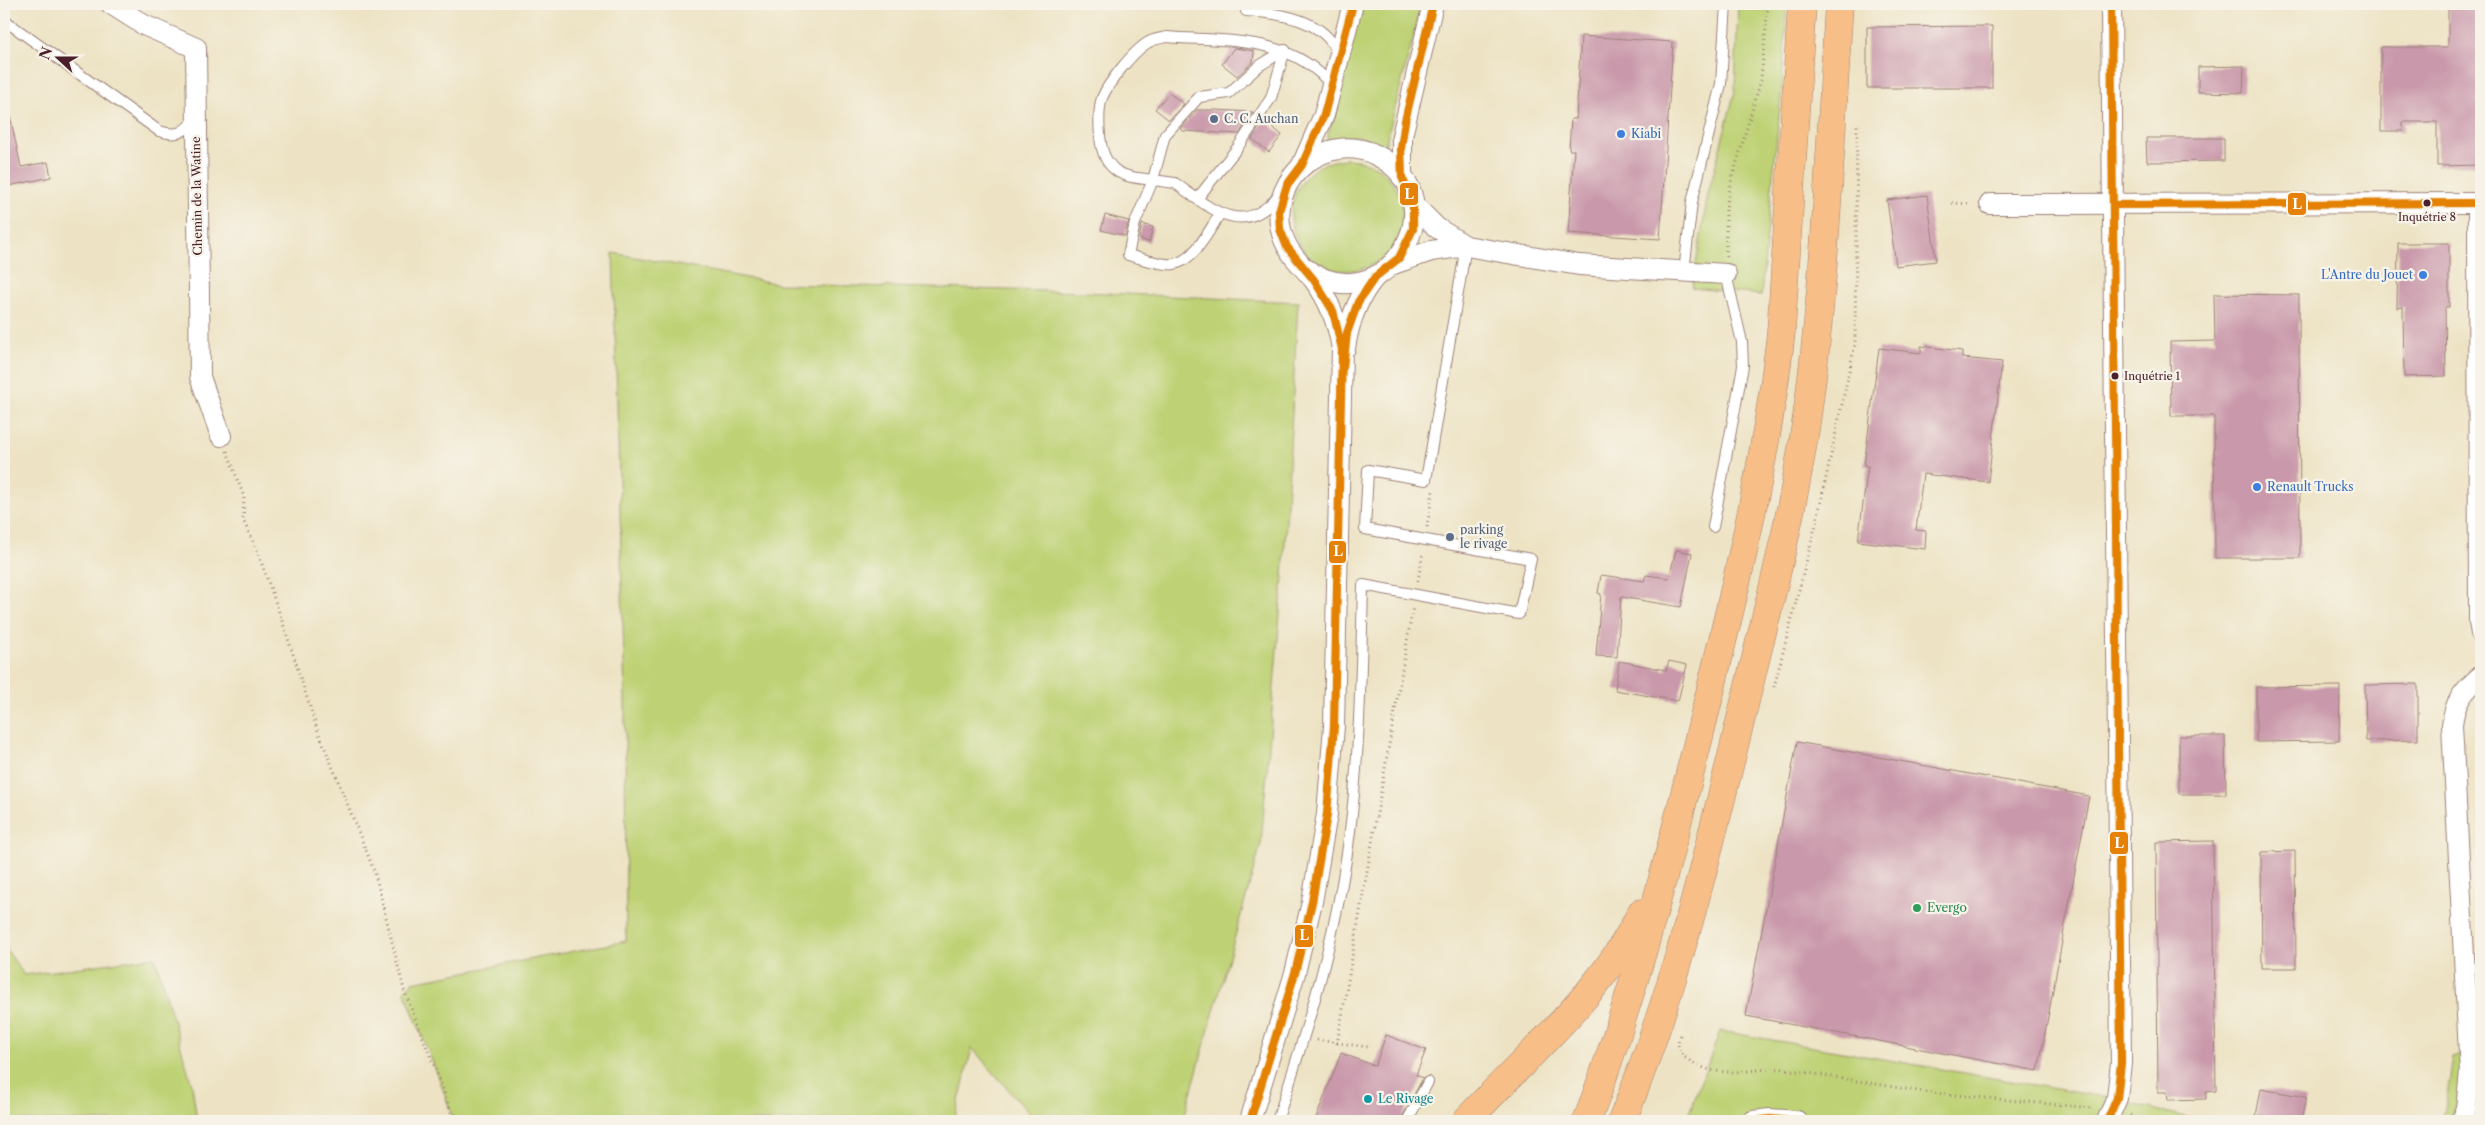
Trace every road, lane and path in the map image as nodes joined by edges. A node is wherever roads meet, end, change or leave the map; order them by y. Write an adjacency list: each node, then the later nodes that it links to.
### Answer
1 (111, 4): 14 (street, Chemin de la Watine)
2 (1246, 4): 12 (lane)
3 (1353, 4): 12 (street)
4 (1433, 4): 17 (street)
5 (1726, 4): 29 (lane)
6 (1768, 4): 30 (path)
7 (1802, 4): 41 (highway)
8 (1839, 4): 54 (highway)
9 (2111, 4): 24 (street)
10 (4, 20): 14 (lane)
11 (1286, 50): 13 (lane); 18 (lane); 18 (lane); 20 (lane)
12 (1338, 66): 13 (street)
13 (1332, 87): 16 (street)
14 (197, 118): 34 (street, Chemin de la Watine)
15 (1856, 121): 32 (path)
16 (1302, 165): 17 (street); 19 (street)
17 (1402, 177): 22 (street)
18 (1153, 180): 20 (lane); 25 (lane)
19 (1287, 184): 25 (lane); 28 (street)
20 (1197, 199): 25 (lane)
21 (2479, 203): 24 (street); 39 (street)
22 (1413, 204): 26 (street); 27 (street)
23 (1990, 204): 24 (street)
24 (2113, 205): 47 (street)
25 (1220, 214)
26 (1466, 246): 27 (street); 29 (street); 37 (lane)
27 (1393, 264): 31 (street)
28 (1304, 268): 31 (street); 33 (street)
29 (1684, 272): 30 (street)
30 (1726, 274): 36 (lane)
31 (1375, 277): 33 (street)
32 (1855, 344)
33 (1342, 368): 49 (street)
34 (221, 436): 48 (path)
35 (1435, 482): 37 (path)
36 (1713, 527)
37 (1425, 539): 38 (path); 38 (lane)
38 (1415, 594): 42 (lane); 43 (path)
39 (2481, 634)
40 (2481, 676): 58 (street)
41 (1681, 809): 52 (highway); 53 (highway)
42 (1304, 1038): 43 (path); 50 (lane)
43 (1337, 1044): 44 (path)
44 (1368, 1047)
45 (1687, 1059): 47 (path)
46 (1428, 1082): 51 (lane)
47 (2114, 1112): 57 (path)
48 (454, 1121)
49 (1250, 1121)
50 (1277, 1121)
51 (1407, 1121)
52 (1466, 1121)
53 (1587, 1121)
54 (1622, 1121)
55 (1753, 1121): 56 (street)
56 (1797, 1121)
57 (2140, 1121)
58 (2461, 1121)

